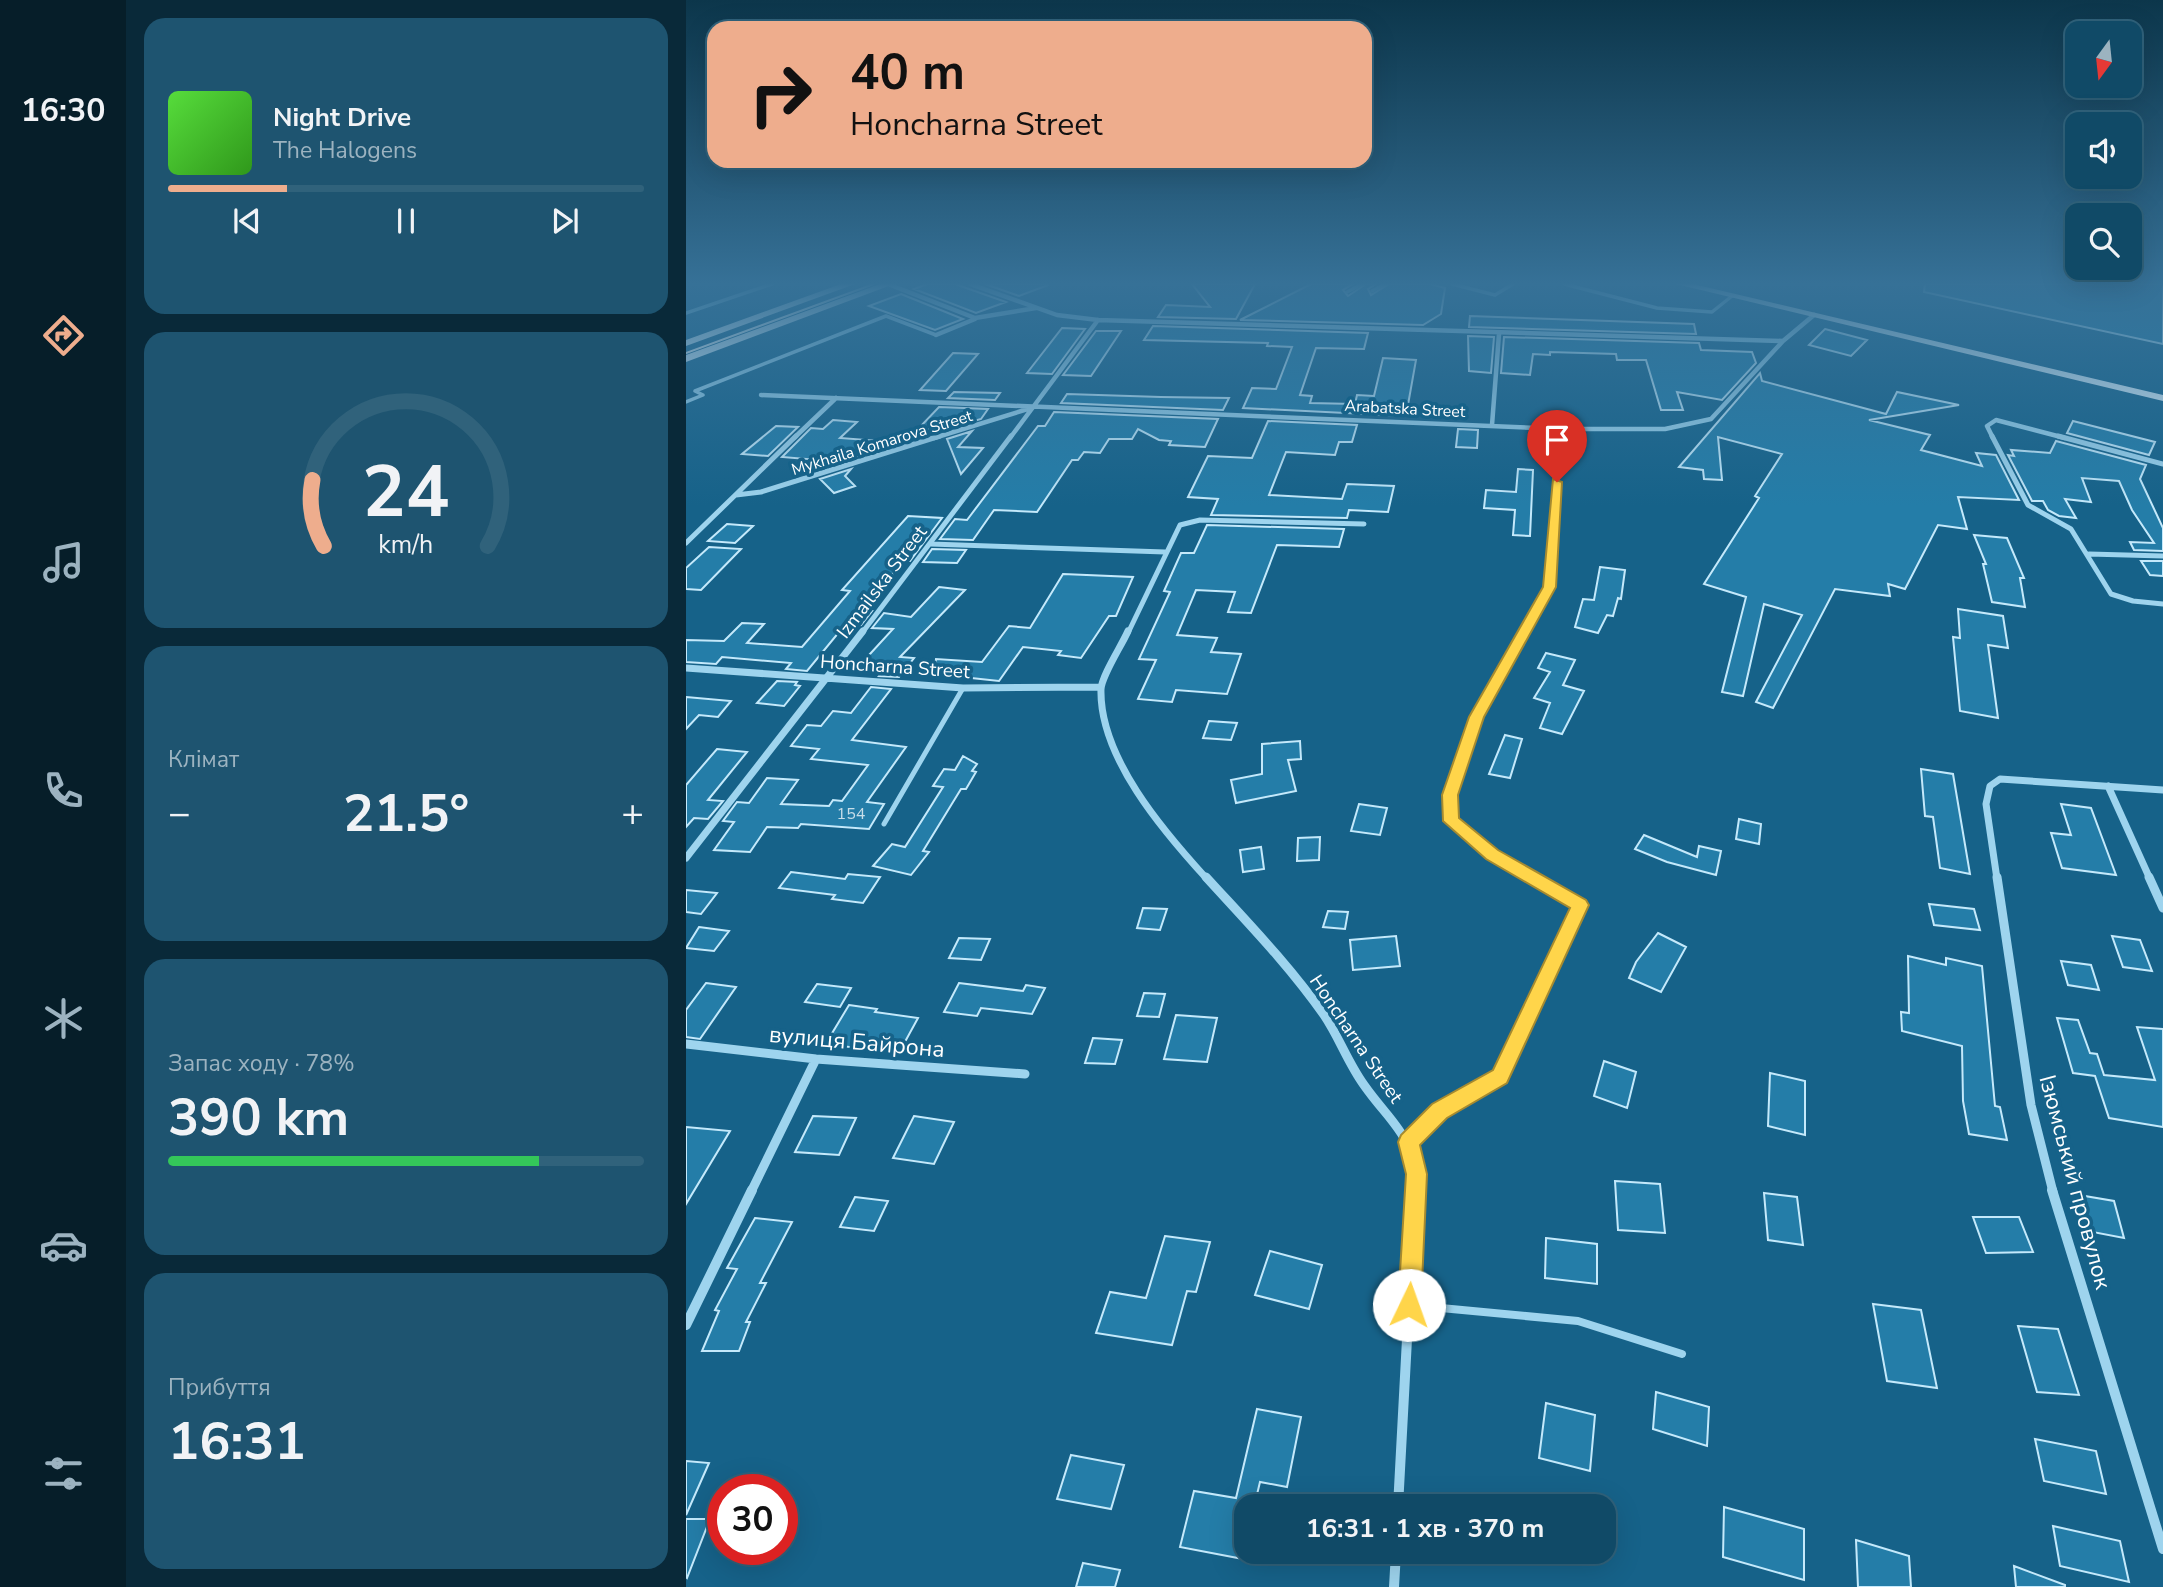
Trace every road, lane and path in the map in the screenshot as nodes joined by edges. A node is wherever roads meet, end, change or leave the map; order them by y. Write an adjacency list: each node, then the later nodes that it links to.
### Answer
1 (779, 358): 9 (lane)
2 (1070, 358): 10 (street, Izmailska Street)
3 (1497, 358): 11 (street)
4 (1767, 358): 12 (street, Arabatska Street)
5 (1995, 358): 8 (main road)
6 (761, 395): 7 (street, Arabatska Street)
7 (836, 398): 10 (street, Arabatska Street); 14 (street, Mykhaila Komarova Street)
8 (2163, 398)
9 (688, 400)
10 (1034, 406): 11 (street, Arabatska Street); 14 (street, Mykhaila Komarova Street); 17 (street, Izmailska Street)
11 (1492, 425): 12 (street, Arabatska Street)
12 (1561, 429): 34 (street)
13 (2163, 464): 19 (street)
14 (736, 495): 16 (street, Mykhaila Komarova Street)
15 (1364, 524): 18 (street)
16 (686, 543)
17 (931, 544): 18 (street); 23 (street, Izmailska Street)
18 (1165, 552): 24 (street)
19 (2089, 554): 20 (street); 21 (street)
20 (2163, 556)
21 (2163, 604)
22 (686, 668): 23 (street, Honcharna Street)
23 (829, 678): 25 (street, Honcharna Street); 29 (street, Izmailska Street)
24 (1101, 687): 25 (street, Honcharna Street); 34 (street, Honcharna Street)
25 (963, 688): 28 (lane)
26 (2108, 786): 27 (street); 30 (street); 39 (street, Ізюмський провулок)
27 (2163, 790)
28 (884, 824)
29 (686, 858)
30 (2163, 908)
31 (686, 1044): 32 (street, вулиця Байрона)
32 (816, 1059): 33 (street, вулиця Байрона); 36 (street)
33 (1026, 1074)
34 (1409, 1142): 35 (street)
35 (1409, 1305): 37 (lane); 38 (street)
36 (686, 1325)
37 (1682, 1354)
38 (1399, 1494)
39 (2163, 1549)
40 (1395, 1564): 41 (street)
41 (1394, 1587)

